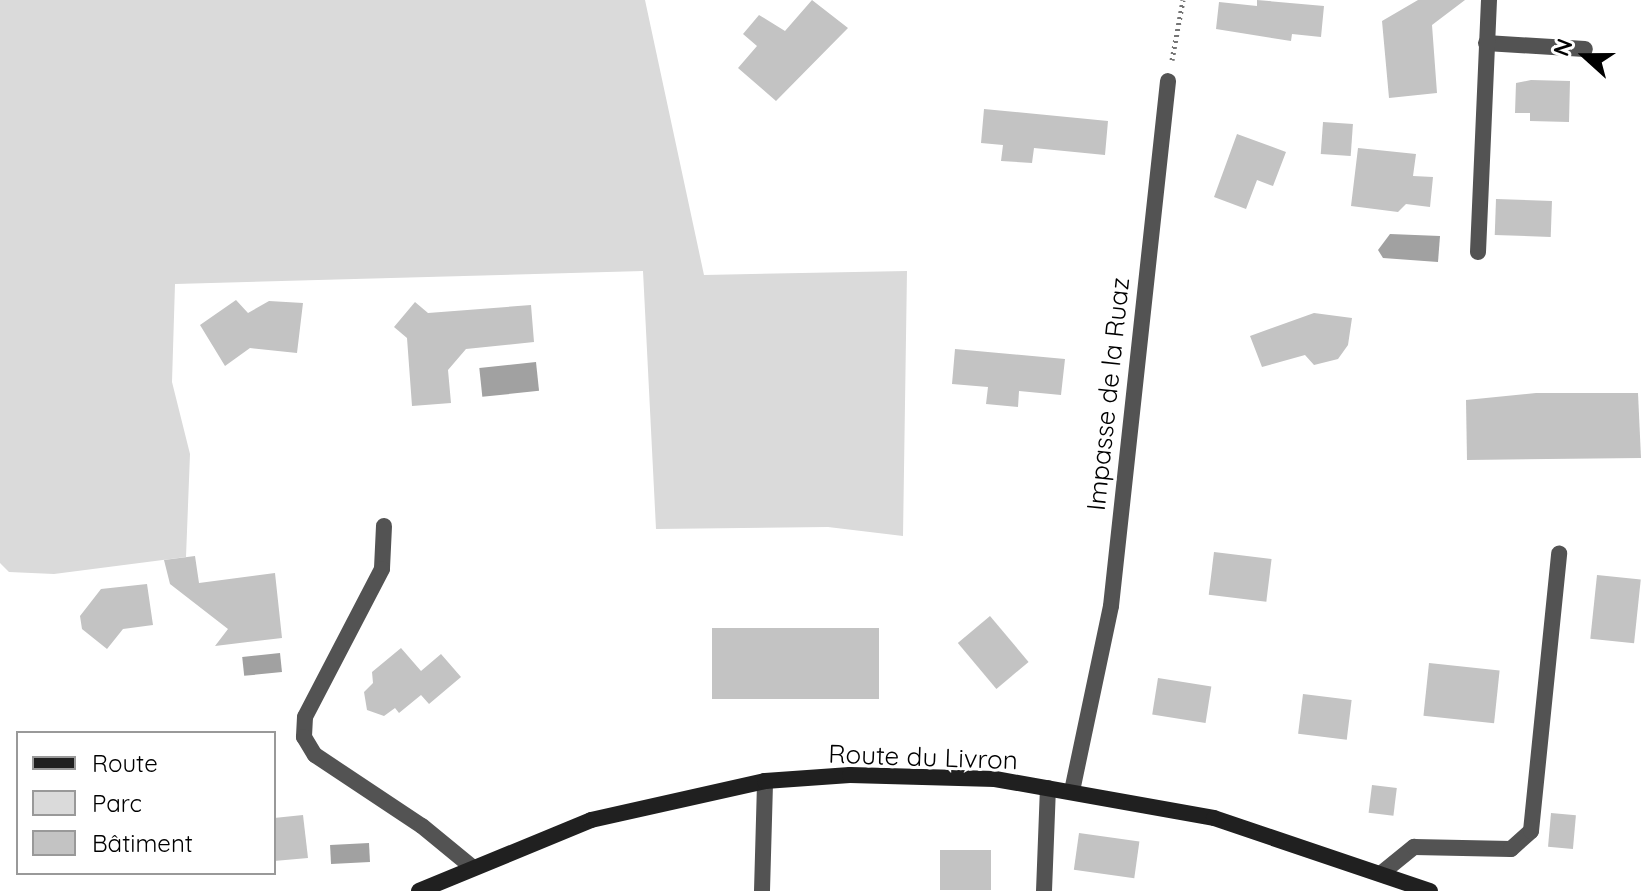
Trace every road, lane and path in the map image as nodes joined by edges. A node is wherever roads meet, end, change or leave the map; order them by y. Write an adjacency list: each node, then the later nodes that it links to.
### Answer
1 (1183, 0): 5 (path)
2 (1489, 0): 3 (street)
3 (1486, 43): 4 (street); 6 (street)
4 (1585, 49)
5 (1168, 81): 11 (street, Impasse de la Ruaz)
6 (1478, 252)
7 (384, 526): 12 (street)
8 (1559, 553): 13 (street)
9 (765, 781): 10 (street, Route du Livron); 12 (street, Route du Livron); 15 (street)
10 (1048, 788): 11 (street, Route du Livron); 16 (street)
11 (1072, 791): 13 (street, Route du Livron)
12 (472, 867): 14 (street, Route du Livron)
13 (1383, 872): 17 (street, Route du Livron)
14 (419, 891)
15 (762, 891)
16 (1044, 891)
17 (1430, 891)

